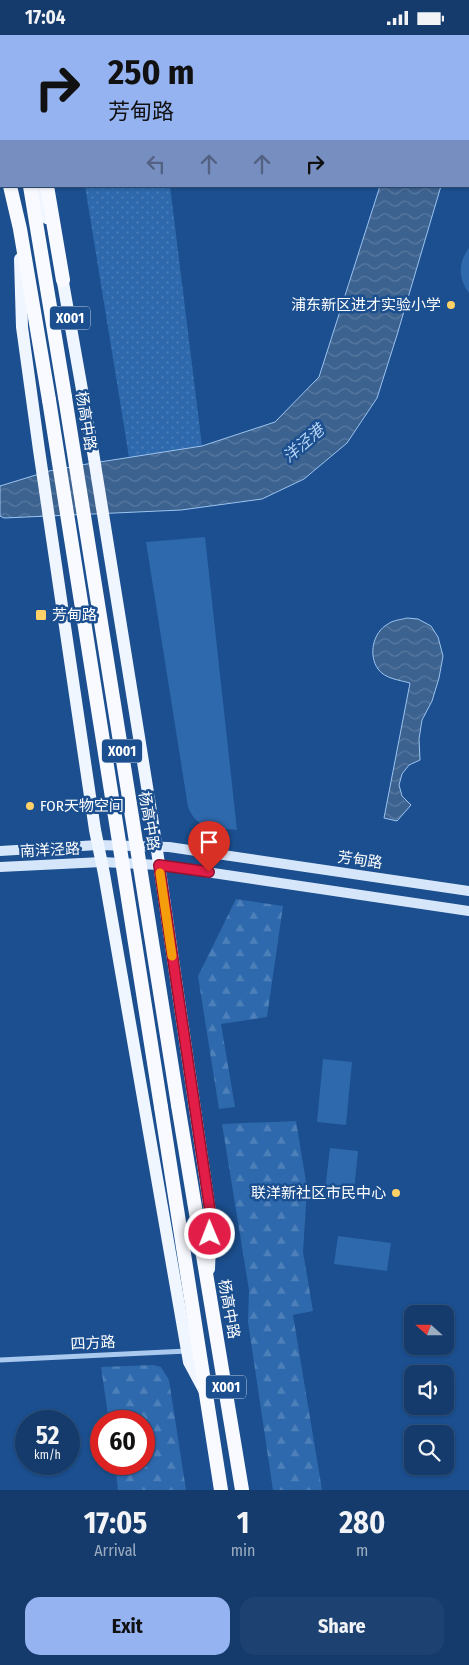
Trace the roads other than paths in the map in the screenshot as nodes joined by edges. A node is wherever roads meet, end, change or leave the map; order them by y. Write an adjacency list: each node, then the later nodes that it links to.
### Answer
1 (10, 187): 5 (highway, X001)
2 (30, 187): 15 (highway, 杨高中路 / X001, bridge)
3 (39, 187): 6 (main road, 杨高中路 / X001)
4 (47, 187): 6 (highway)
5 (20, 229): 7 (main road, X001); 18 (highway, X001, bridge)
6 (63, 280): 8 (main road, 杨高中路 / X001)
7 (98, 845): 8 (main road, 芳甸路); 9 (main road, 南洋泾路); 10 (main road, X001)
8 (156, 846): 12 (main road, 杨高中路); 13 (main road, 芳甸路)
9 (0, 851)
10 (102, 862): 11 (main road, 南洋泾路); 12 (main road); 16 (main road, X001)
11 (0, 867)
12 (160, 871): 14 (main road); 15 (main road, X001)
13 (469, 891)
14 (469, 911)
15 (208, 1284): 20 (highway, 杨高中路 / X001)
16 (187, 1351): 17 (street, 四方路); 18 (main road, X001)
17 (0, 1360)
18 (207, 1396): 19 (highway, X001)
19 (221, 1490)
20 (242, 1490)

